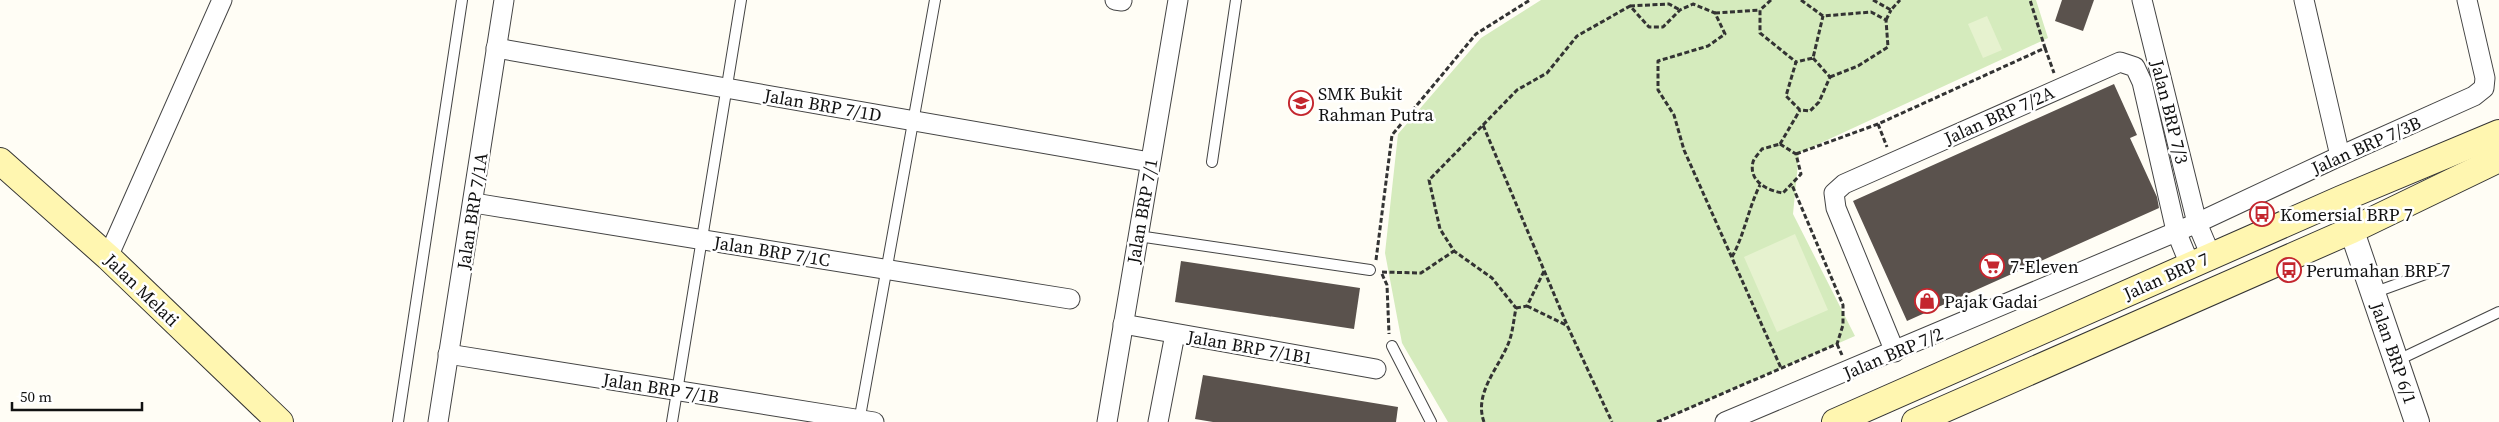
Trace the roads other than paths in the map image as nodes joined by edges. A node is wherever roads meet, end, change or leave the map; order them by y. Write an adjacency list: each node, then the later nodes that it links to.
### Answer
1 (222, 0): 27 (street)
2 (462, 0): 45 (lane)
3 (504, 0): 11 (street, Jalan BRP 7/1A)
4 (741, 0): 12 (lane)
5 (935, 0): 13 (lane)
6 (1178, 0): 18 (street, Jalan BRP 7/1)
7 (1236, 0): 19 (lane)
8 (2142, 0): 22 (street, Jalan BRP 7/3)
9 (2304, 0): 15 (street)
10 (2467, 0): 15 (street, Jalan BRP 7/3B)
11 (496, 48): 12 (street, Jalan BRP 7/1D); 21 (street, Jalan BRP 7/1A)
12 (727, 88): 13 (street, Jalan BRP 7/1D); 26 (lane)
13 (913, 120): 18 (street, Jalan BRP 7/1D); 29 (lane)
14 (2499, 133): 20 (main road, Jalan BRP 7)
15 (2340, 156): 22 (street, Jalan BRP 7/3B)
16 (2499, 159): 23 (main road, Jalan BRP 7)
17 (0, 161): 27 (main road, Jalan Melati)
18 (1150, 162): 25 (street, Jalan BRP 7/1)
19 (1212, 162)
20 (2342, 199): 23 (street, Jalan BRP 6/1); 28 (main road, Jalan BRP 7)
21 (474, 203): 26 (street, Jalan BRP 7/1C); 39 (street, Jalan BRP 7/1A)
22 (2197, 223): 24 (street, Jalan BRP 7/2); 28 (street)
23 (2352, 230): 32 (street, Jalan BRP 6/1); 53 (main road, Jalan BRP 7)
24 (2176, 231): 28 (street, Jalan BRP 7/2A); 38 (street, Jalan BRP 7/2); 38 (street, Jalan BRP 7/2A)
25 (1138, 236): 31 (lane); 35 (street, Jalan BRP 7/1)
26 (702, 240): 29 (street, Jalan BRP 7/1C); 42 (lane)
27 (108, 258): 44 (main road, Jalan Melati)
28 (2200, 261): 52 (main road, Jalan BRP 7)
29 (886, 269): 33 (street, Jalan BRP 7/1C); 43 (lane)
30 (2439, 269): 32 (lane)
31 (1375, 271)
32 (2374, 293): 40 (street, Jalan BRP 6/1)
33 (1070, 299)
34 (2499, 312): 40 (lane)
35 (1123, 324): 36 (street, Jalan BRP 7/1B1); 48 (street, Jalan BRP 7/1)
36 (1175, 334): 41 (street, Jalan BRP 7/1B1); 49 (street)
37 (1392, 346): 50 (lane)
38 (1895, 352): 51 (street, Jalan BRP 7/2)
39 (448, 354): 42 (street, Jalan BRP 7/1B); 46 (street, Jalan BRP 7/1A)
40 (2396, 360): 54 (street, Jalan BRP 6/1)
41 (1376, 369)
42 (677, 391): 43 (street, Jalan BRP 7/1B); 47 (lane)
43 (864, 421)
44 (280, 422)
45 (398, 422)
46 (438, 422)
47 (672, 422)
48 (1107, 422)
49 (1158, 422)
50 (1431, 422)
51 (1725, 422)
52 (1835, 422)
53 (1915, 422)
54 (2417, 422)

